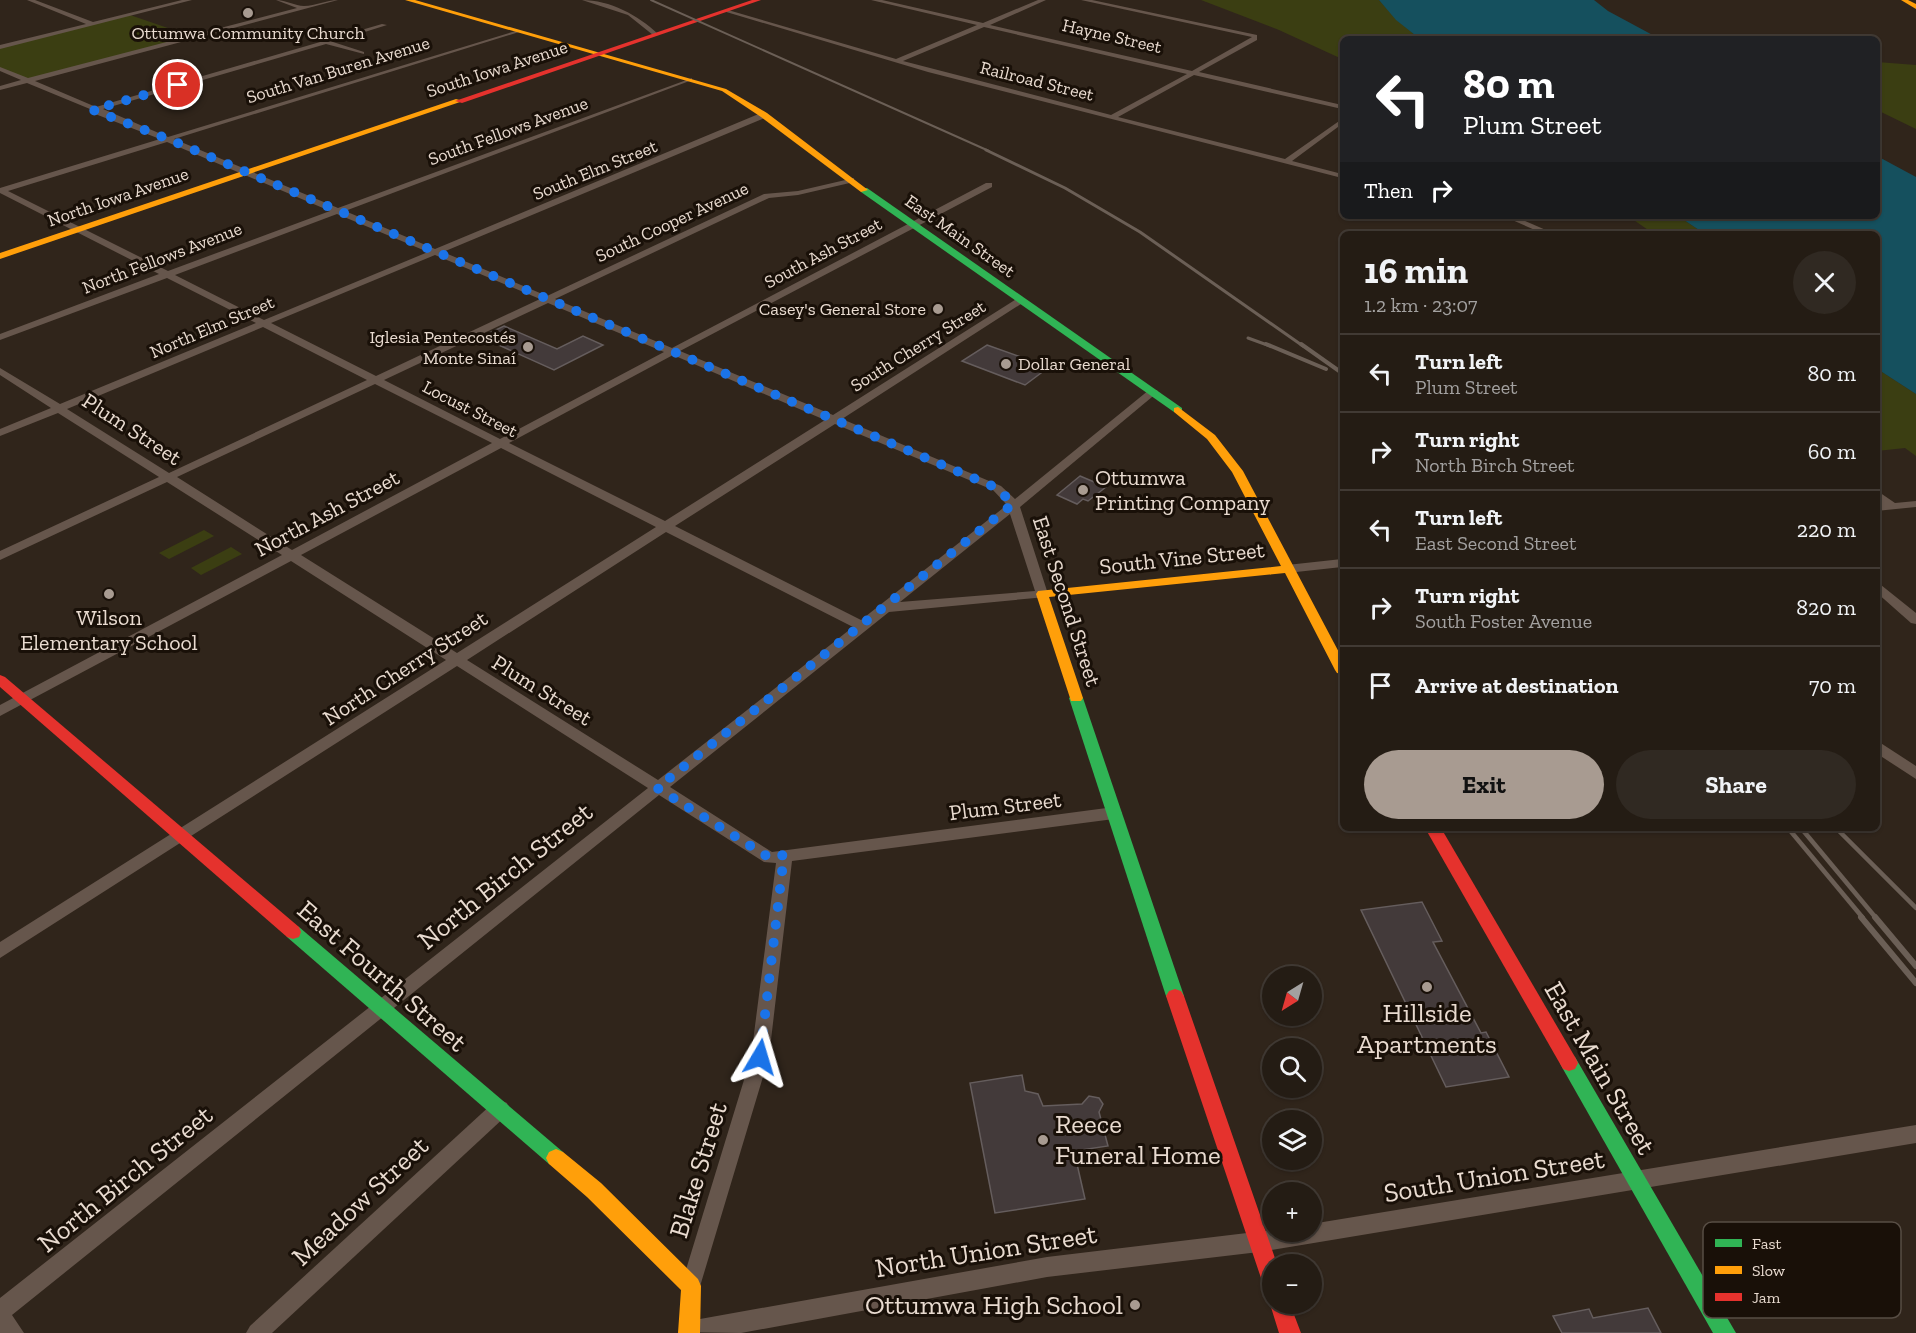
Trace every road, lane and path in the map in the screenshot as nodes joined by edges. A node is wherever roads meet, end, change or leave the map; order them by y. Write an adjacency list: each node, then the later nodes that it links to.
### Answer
1 (30, 0): 13 (street)
2 (51, 0): 13 (street)
3 (189, 0): 18 (street)
4 (279, 0): 16 (street)
5 (334, 0): 16 (street)
6 (408, 0): 14 (main road, East Main Street)
7 (585, 0): 22 (street)
8 (758, 0): 17 (main road, South Iowa Avenue)
9 (874, 0): 20 (street, Hayne Street)
10 (1043, 0): 20 (street)
11 (1084, 0): 29 (street)
12 (1904, 0): 15 (main road)
13 (38, 3): 18 (street)
14 (432, 3): 21 (main road, East Main Street)
15 (1916, 7)
16 (304, 8): 31 (street)
17 (726, 11): 22 (main road, South Iowa Avenue); 27 (street, Railroad Street)
18 (93, 24): 24 (street)
19 (384, 25): 23 (street)
20 (983, 25): 27 (street); 29 (street, Hayne Street)
21 (517, 31): 26 (main road, East Main Street); 38 (street, South Van Buren Avenue)
22 (655, 34): 26 (main road, South Iowa Avenue)
23 (327, 42): 25 (street); 34 (street)
24 (0, 47)
25 (362, 53)
26 (600, 54): 30 (main road, East Main Street); 40 (main road, South Iowa Avenue)
27 (897, 61): 36 (street, Railroad Street)
28 (0, 69): 31 (street, East Second Street)
29 (1192, 73): 33 (street, Hayne Street); 36 (street)
30 (690, 79): 35 (main road, East Main Street); 45 (street, South Fellows Avenue)
31 (27, 81): 32 (street); 34 (street, East Second Street)
32 (0, 88)
33 (1340, 107)
34 (93, 110): 38 (street, East Second Street)
35 (764, 115): 42 (main road, East Main Street); 50 (street, South Elm Street)
36 (1112, 117): 39 (street, Railroad Street)
37 (1340, 122): 39 (street)
38 (168, 139): 40 (street, East Second Street); 44 (street, South Van Buren Avenue)
39 (1286, 162): 41 (street, Railroad Street)
40 (247, 172): 45 (street, East Second Street); 48 (main road, North Iowa Avenue)
41 (1340, 176)
42 (850, 180): 47 (main road, East Main Street); 53 (street, South Cooper Avenue)
43 (989, 184): 47 (street, South Ash Street)
44 (0, 190): 48 (street, Locust Street)
45 (337, 211): 50 (street, East Second Street); 52 (street, North Fellows Avenue)
46 (1514, 219): 49 (street)
47 (913, 225): 54 (main road, East Main Street); 57 (street, South Ash Street)
48 (79, 230): 51 (main road, North Iowa Avenue); 52 (street, Locust Street)
49 (1544, 231)
50 (436, 252): 53 (street, East Second Street); 55 (street, North Elm Street)
51 (0, 256)
52 (167, 274): 55 (street, Locust Street); 56 (street, North Fellows Avenue)
53 (547, 299): 57 (street, East Second Street); 59 (street, South Cooper Avenue)
54 (1022, 300): 60 (main road, East Main Street); 62 (street, South Cherry Street)
55 (264, 323): 59 (street, Locust Street); 61 (street, North Elm Street)
56 (0, 337)
57 (673, 351): 62 (street, East Second Street); 64 (street, North Ash Street)
58 (0, 370): 61 (street, Plum Street)
59 (374, 379): 64 (street, Locust Street); 65 (street, South Cooper Avenue)
60 (1153, 392): 67 (street, North Birch Street); 75 (main road, East Main Street)
61 (60, 408): 63 (street, North Elm Street); 65 (street, Plum Street)
62 (832, 419): 67 (street, East Second Street); 71 (street, North Cherry Street)
63 (0, 433)
64 (501, 443): 71 (street, Locust Street); 72 (street, North Ash Street)
65 (167, 477): 72 (street, Plum Street); 73 (street, South Cooper Avenue)
66 (1880, 496): 69 (street)
67 (1013, 504): 77 (street, East Second Street); 78 (street, North Birch Street)
68 (1916, 504): 69 (street)
69 (1893, 507): 70 (street)
70 (1880, 508)
71 (665, 526): 80 (street, Locust Street); 81 (street, North Cherry Street)
72 (291, 555): 81 (street, Plum Street); 84 (street, North Ash Street)
73 (0, 556)
74 (1340, 563): 75 (street, South Vine Street)
75 (1287, 569): 77 (main road, South Vine Street); 82 (main road, East Main Street)
76 (1880, 588): 79 (street)
77 (1042, 594): 78 (street, South Vine Street); 89 (main road, East Second Street)
78 (882, 608): 80 (street, North Birch Street)
79 (1916, 620)
80 (861, 625): 88 (street, North Birch Street)
81 (456, 660): 88 (street, Plum Street); 91 (street, North Cherry Street)
82 (1340, 666)
83 (0, 680): 84 (main road, East Fourth Street)
84 (23, 699): 85 (street, North Ash Street); 91 (main road, East Fourth Street)
85 (0, 711)
86 (1880, 748): 87 (street)
87 (1916, 774)
88 (657, 788): 92 (street, Plum Street); 94 (street, North Birch Street)
89 (1114, 813): 92 (street, Plum Street); 98 (main road, East Second Street)
90 (1435, 831): 97 (main road, East Main Street)
91 (181, 835): 93 (street, North Cherry Street); 94 (main road, East Fourth Street)
92 (784, 855): 100 (street, Blake Street)
93 (0, 951)
94 (381, 1007): 95 (main road, East Fourth Street); 102 (street, North Birch Street)
95 (500, 1108): 100 (main road, East Fourth Street); 108 (street, Meadow Street)
96 (1916, 1134): 97 (street, South Union Street)
97 (1637, 1180): 98 (street, South Union Street); 101 (main road, East Main Street)
98 (1259, 1242): 99 (main road, East Second Street); 106 (street, North Union Street)
99 (1263, 1254)
100 (691, 1286): 106 (main road)
101 (1703, 1295)
102 (0, 1311)
103 (1283, 1314): 109 (main road)
104 (0, 1316): 107 (street)
105 (1716, 1318): 110 (main road, East Main Street)
106 (689, 1332)
107 (13, 1333)
108 (257, 1333)
109 (1290, 1333)
110 (1725, 1333)

